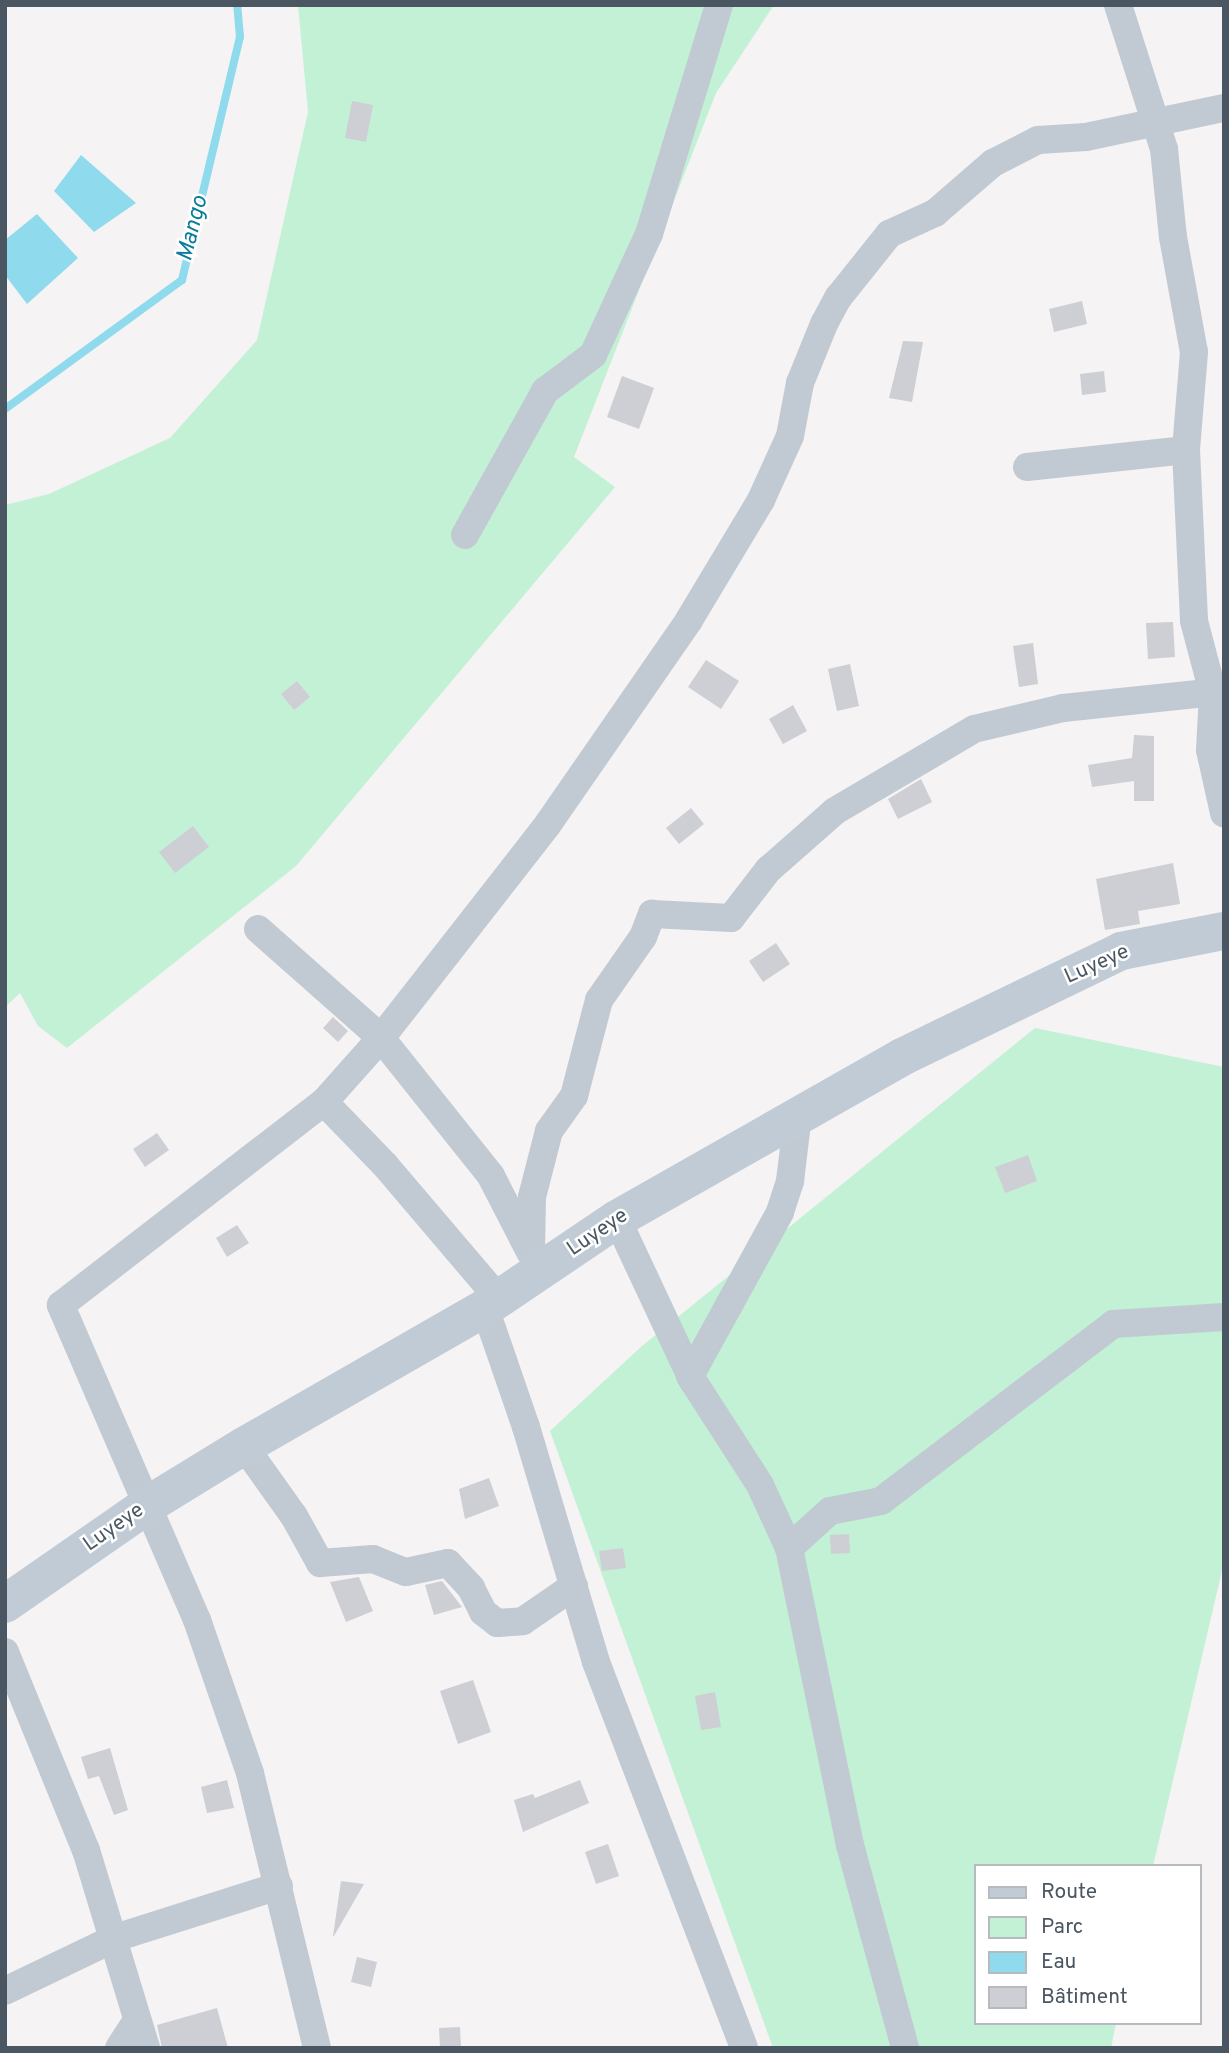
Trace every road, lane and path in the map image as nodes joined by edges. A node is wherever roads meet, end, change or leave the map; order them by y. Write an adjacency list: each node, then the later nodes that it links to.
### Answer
1 (719, 5): 7 (street)
2 (1118, 5): 4 (street)
3 (1224, 108): 4 (street)
4 (1157, 119): 5 (street); 12 (street)
5 (1186, 450): 6 (street); 8 (street)
6 (1027, 467)
7 (465, 535)
8 (1219, 692): 9 (street); 16 (street)
9 (1224, 813)
10 (258, 929): 12 (street)
11 (1224, 931): 14 (street, Luyeye)
12 (381, 1038): 13 (street); 16 (street)
13 (324, 1102): 17 (street); 21 (street)
14 (798, 1115): 15 (street, Luyeye); 19 (street)
15 (617, 1219): 16 (street, Luyeye); 19 (street)
16 (536, 1263): 17 (street, Luyeye)
17 (492, 1304): 20 (street, Luyeye); 23 (street)
18 (1224, 1317): 22 (street)
19 (690, 1376): 22 (street)
20 (244, 1446): 21 (street, Luyeye); 23 (street)
21 (146, 1506): 24 (street, Luyeye); 26 (street)
22 (789, 1548): 34 (street)
23 (574, 1586): 33 (street)
24 (5, 1604)
25 (5, 1652): 27 (street)
26 (279, 1886): 27 (street); 32 (street)
27 (115, 1938): 28 (street); 29 (street)
28 (5, 1991)
29 (137, 2020): 30 (street); 31 (street)
30 (119, 2048)
31 (146, 2048)
32 (317, 2048)
33 (744, 2048)
34 (905, 2048)

